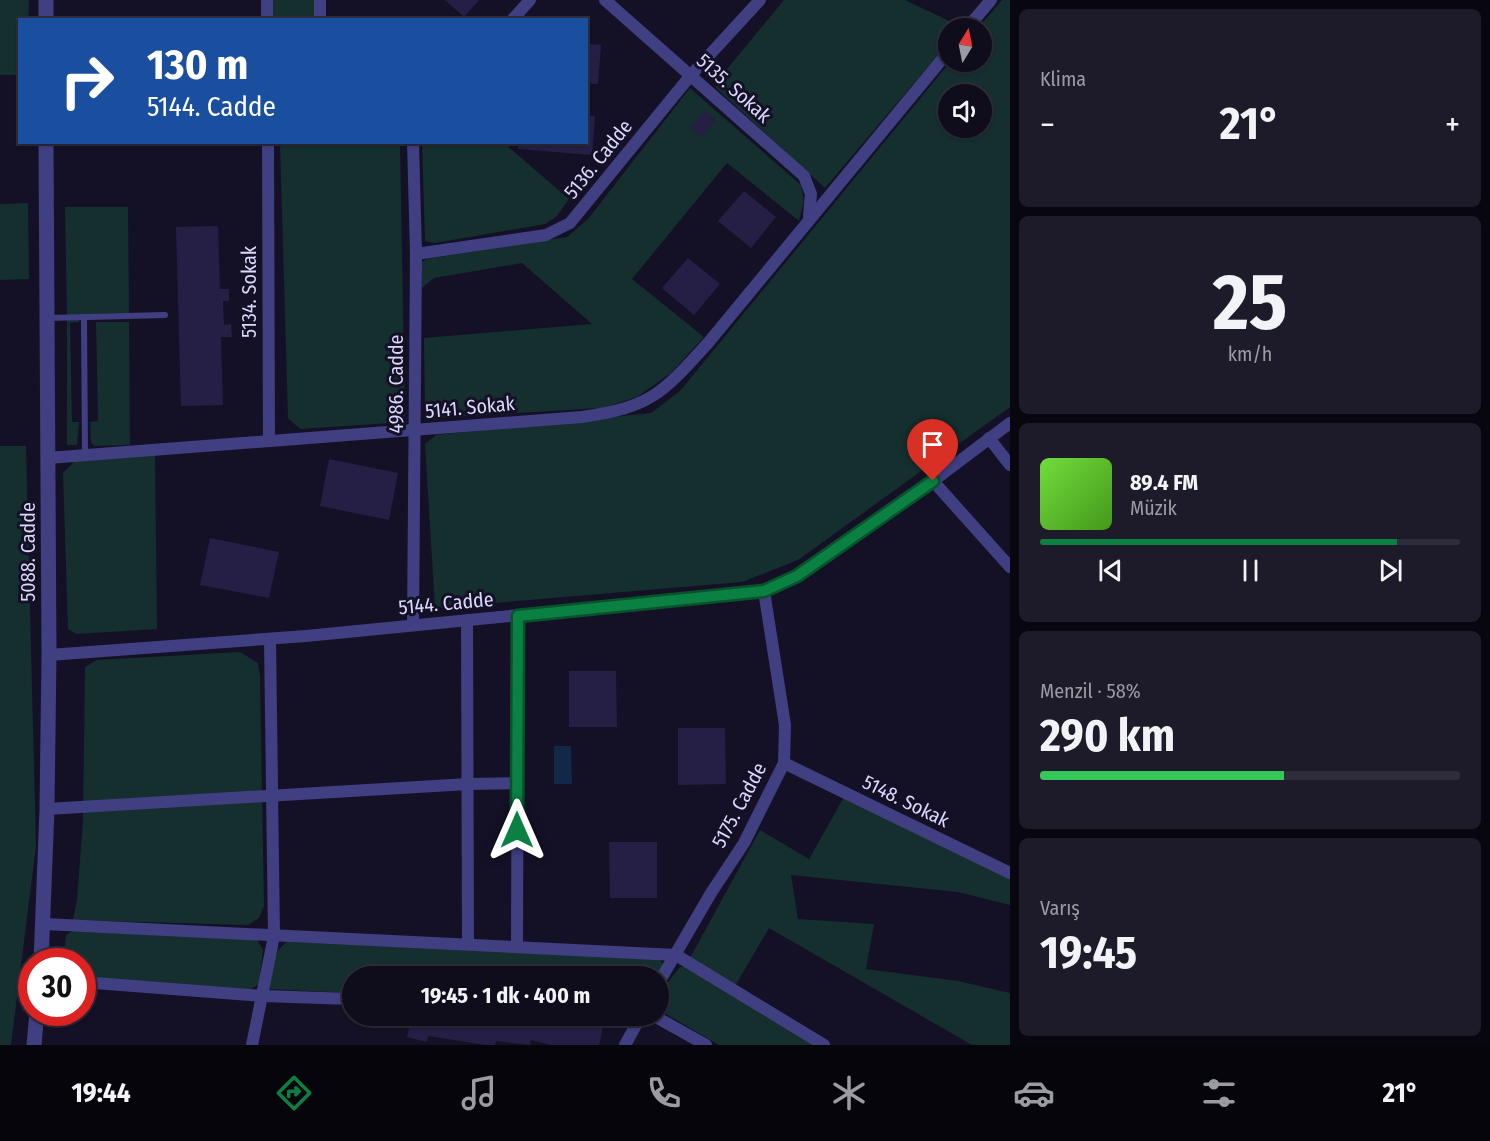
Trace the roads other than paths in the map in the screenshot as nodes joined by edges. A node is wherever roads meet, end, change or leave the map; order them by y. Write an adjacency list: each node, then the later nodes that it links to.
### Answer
1 (46, 0): 8 (street)
2 (267, 0): 9 (street)
3 (320, 0): 10 (street)
4 (530, 0): 11 (street)
5 (605, 0): 14 (street, 5135. Sokak)
6 (760, 0): 14 (street, 5136. Cadde)
7 (991, 0): 12 (street)
8 (46, 18)
9 (267, 18)
10 (320, 18)
11 (514, 18)
12 (976, 18)
13 (938, 63): 18 (street)
14 (691, 75): 18 (street, 5135. Sokak); 19 (street, 5136. Cadde)
15 (46, 144): 22 (street, 5088. Cadde)
16 (268, 144): 26 (street, 5134. Sokak)
17 (413, 144): 19 (street, 4986. Cadde)
18 (809, 218): 24 (street, 5141. Sokak)
19 (416, 254): 24 (street, 4986. Cadde)
20 (165, 315): 21 (lane)
21 (84, 317): 22 (lane); 27 (lane)
22 (48, 318): 28 (street, 5088. Cadde)
23 (1010, 423): 25 (street, 5144. Cadde)
24 (415, 431): 26 (street, 5141. Sokak); 35 (street, 4986. Cadde)
25 (989, 438): 29 (street); 30 (street, 5144. Cadde)
26 (269, 441): 27 (street, 5141. Sokak)
27 (85, 454): 28 (street, 5141. Sokak)
28 (48, 458): 37 (street, 5088. Cadde)
29 (1010, 465)
30 (933, 481): 31 (street); 32 (street, 5144. Cadde)
31 (1010, 567)
32 (764, 591): 33 (street, 5144. Cadde); 38 (street, 5175. Cadde)
33 (518, 616): 34 (street, 5144. Cadde); 39 (street)
34 (467, 620): 35 (street, 5144. Cadde); 40 (street)
35 (413, 625): 36 (street, 5144. Cadde)
36 (270, 639): 37 (street, 5144. Cadde); 41 (street)
37 (49, 655): 42 (street, 5088. Cadde)
38 (784, 763): 43 (street, 5148. Sokak); 49 (street, 5175. Cadde)
39 (518, 783): 40 (street); 47 (street)
40 (468, 784): 41 (street); 46 (street)
41 (270, 798): 42 (street); 45 (street)
42 (47, 809): 44 (street, 5088. Cadde)
43 (1010, 873)
44 (44, 924): 45 (street); 48 (street, 5088. Cadde)
45 (274, 936): 46 (street); 52 (street)
46 (468, 944): 47 (street)
47 (517, 947): 49 (street)
48 (42, 948)
49 (676, 955): 50 (street, 5175. Cadde); 61 (street)
50 (669, 966)
51 (96, 982): 52 (street)
52 (263, 996): 53 (street); 58 (street)
53 (342, 999)
54 (669, 1024): 60 (street)
55 (36, 1026): 57 (street)
56 (635, 1026): 59 (street)
57 (34, 1045)
58 (252, 1045)
59 (625, 1045)
60 (706, 1045)
61 (824, 1045)

